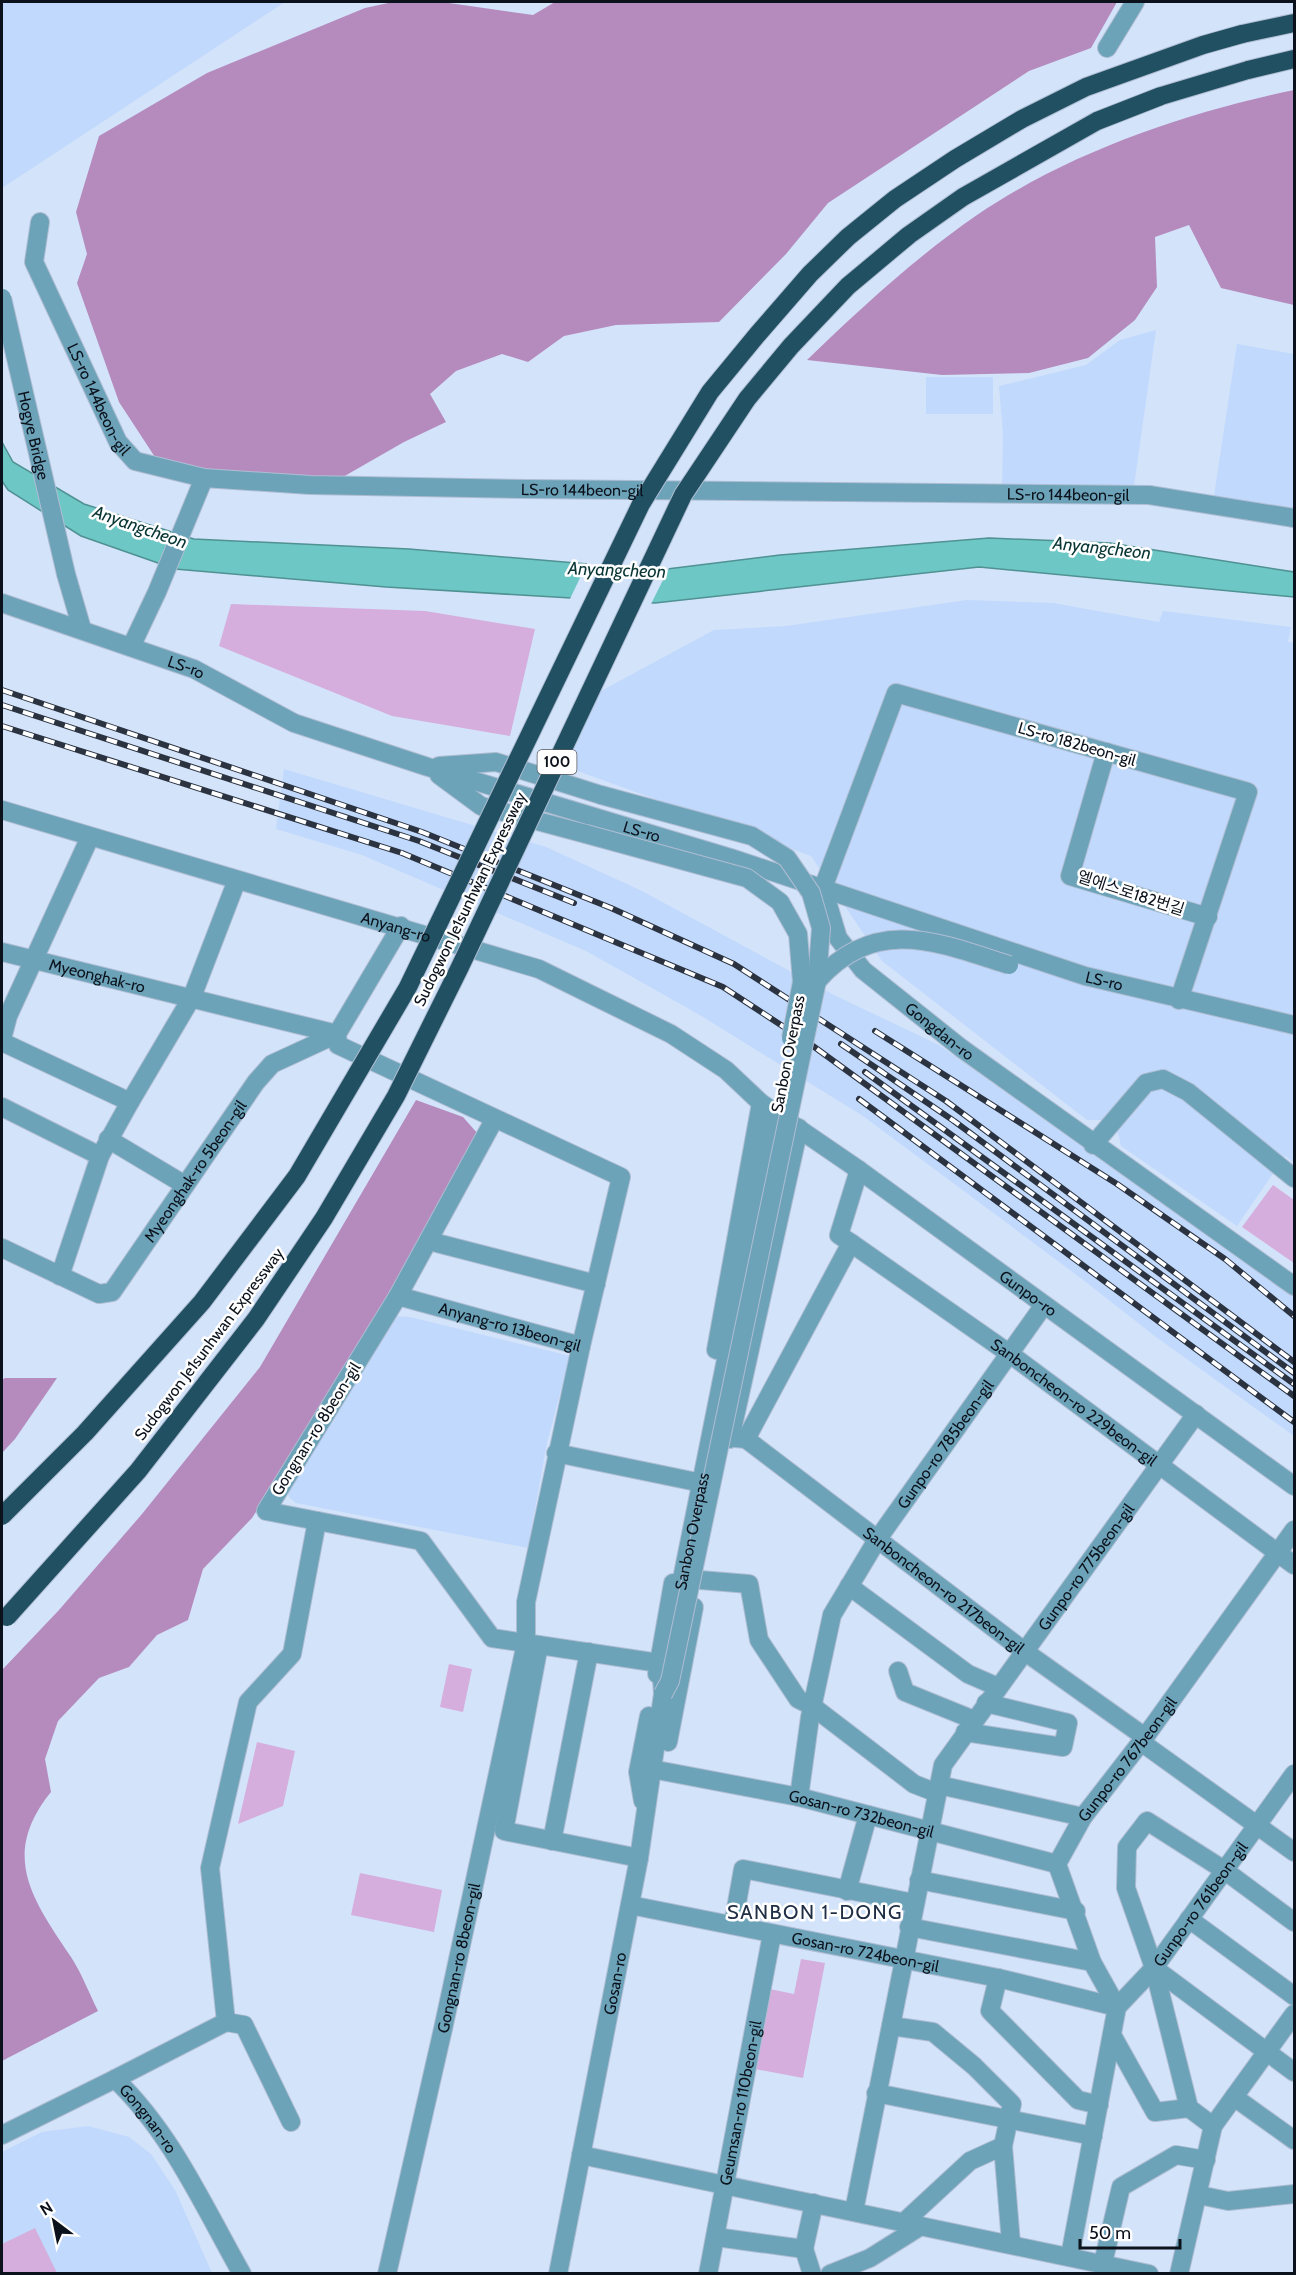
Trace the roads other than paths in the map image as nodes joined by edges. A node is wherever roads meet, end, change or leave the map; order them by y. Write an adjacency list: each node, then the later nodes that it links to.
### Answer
1 (1135, 2): 3 (street)
2 (1294, 23): 56 (highway, Sudogwon Je1sunhwan Expressway / 100, bridge)
3 (1107, 48)
4 (1294, 59): 64 (highway, Sudogwon Je1sunhwan Expressway / 100, bridge)
5 (40, 222): 7 (street, LS-ro 144beon-gil)
6 (2, 298): 10 (street, Hogye Bridge, bridge)
7 (201, 485): 8 (street, LS-ro 144beon-gil); 11 (street)
8 (1294, 518)
9 (2, 603): 10 (street, LS-ro)
10 (82, 629): 11 (street, LS-ro)
11 (131, 646): 13 (street, LS-ro)
12 (1107, 752): 17 (street, LS-ro 182beon-gil); 18 (street, 엘에스로182번길); 18 (street, LS-ro 182beon-gil)
13 (428, 767): 17 (street, LS-ro); 23 (street, bridge); 71 (street, Sanbon Overpass, bridge)
14 (2, 810): 15 (street, Anyang-ro)
15 (90, 837): 16 (street, Anyang-ro); 21 (street)
16 (237, 880): 19 (street, Anyang-ro); 24 (street)
17 (823, 888): 22 (street, LS-ro); 35 (street, Gongdan-ro)
18 (1208, 917): 25 (street, LS-ro 182beon-gil)
19 (401, 927): 27 (street); 30 (street, Anyang-ro)
20 (2, 952): 21 (street, Myeonghak-ro)
21 (36, 960): 24 (street, Myeonghak-ro); 28 (street)
22 (1085, 976): 23 (street, bridge); 25 (street, LS-ro)
23 (817, 981): 71 (street, bridge)
24 (192, 997): 27 (street, Myeonghak-ro); 29 (street)
25 (1179, 1000): 26 (street, LS-ro)
26 (1294, 1025)
27 (337, 1034): 32 (street, Anyang-ro 13beon-gil); 39 (street, Myeonghak-ro 5beon-gil)
28 (2, 1040): 29 (street)
29 (130, 1102): 34 (street)
30 (761, 1103): 33 (street, Gunpo-ro); 54 (street)
31 (2, 1107): 36 (street)
32 (494, 1120): 40 (street); 44 (street, Anyang-ro 13beon-gil)
33 (799, 1128): 37 (street, Gunpo-ro); 51 (street)
34 (108, 1139): 36 (street); 39 (street)
35 (1093, 1145): 38 (street); 45 (street, Gongdan-ro)
36 (100, 1156): 43 (street)
37 (859, 1170): 41 (street); 47 (street, Gunpo-ro)
38 (1294, 1178)
39 (185, 1185): 43 (street, Myeonghak-ro 5beon-gil)
40 (429, 1240): 44 (street); 46 (street)
41 (851, 1243): 49 (street, Sanboncheon-ro 229beon-gil); 51 (street)
42 (2, 1248): 43 (street, Myeonghak-ro 5beon-gil)
43 (60, 1276)
44 (596, 1284): 48 (street, Anyang-ro 13beon-gil)
45 (1294, 1286)
46 (398, 1296): 48 (street, Anyang-ro 13beon-gil); 57 (street, Gongnan-ro 8beon-gil)
47 (1044, 1305): 49 (street, Gunpo-ro 785beon-gil); 50 (street, Gunpo-ro)
48 (581, 1346): 52 (street, Gongnan-ro 8beon-gil)
49 (1010, 1354): 53 (street, Sanboncheon-ro 229beon-gil); 59 (street, Gunpo-ro 785beon-gil)
50 (1196, 1414): 53 (street, Gunpo-ro 775beon-gil); 55 (street, Gunpo-ro)
51 (738, 1438): 59 (street, Sanboncheon-ro 217beon-gil); 62 (street)
52 (556, 1453): 54 (street); 65 (street, Gongnan-ro 8beon-gil)
53 (1161, 1465): 60 (street, Sanboncheon-ro 229beon-gil); 66 (street, Gunpo-ro 775beon-gil)
54 (692, 1481): 68 (street)
55 (1294, 1486)
56 (2, 1516)
57 (316, 1521): 65 (street, Gongnan-ro 8beon-gil); 107 (street)
58 (1294, 1530): 60 (street, Gunpo-ro 767beon-gil)
59 (877, 1540): 63 (street, Gunpo-ro 785beon-gil); 66 (street, Sanboncheon-ro 217beon-gil)
60 (1278, 1553): 61 (street, Sanboncheon-ro 229beon-gil); 75 (street, Gunpo-ro 767beon-gil)
61 (1294, 1565)
62 (700, 1580): 73 (street); 76 (street)
63 (849, 1586): 70 (street); 73 (street, Gunpo-ro 785beon-gil)
64 (3, 1622)
65 (533, 1644): 67 (street); 85 (street); 139 (street, Gongnan-ro 8beon-gil)
66 (1024, 1651): 70 (street, Gunpo-ro 775beon-gil); 75 (street, Sanboncheon-ro 217beon-gil)
67 (589, 1652): 68 (street); 85 (street)
68 (659, 1663): 81 (street)
69 (898, 1671): 74 (street)
70 (998, 1687): 72 (street, Gunpo-ro 775beon-gil)
71 (663, 1694): 81 (street, Gosan-ro)
72 (986, 1704): 74 (street, Gunpo-ro 775beon-gil); 74 (street)
73 (812, 1706): 78 (street); 79 (street, Gunpo-ro 785beon-gil)
74 (970, 1726): 78 (street, Gunpo-ro 775beon-gil)
75 (1143, 1740): 82 (street, Gunpo-ro 767beon-gil); 83 (street, Sanboncheon-ro 217beon-gil)
76 (662, 1771): 79 (street, Gosan-ro 732beon-gil); 81 (street)
77 (1294, 1774): 83 (street, Gunpo-ro 761beon-gil)
78 (938, 1789): 82 (street); 84 (street, Gunpo-ro 775beon-gil)
79 (799, 1797): 80 (street, Gosan-ro 732beon-gil)
80 (868, 1815): 84 (street, Gosan-ro 732beon-gil); 91 (street)
81 (646, 1817): 87 (street, Gosan-ro)
82 (1083, 1817): 88 (street, Gunpo-ro 767beon-gil)
83 (1257, 1825): 86 (street, Sanboncheon-ro 217beon-gil); 89 (street, Gunpo-ro 761beon-gil)
84 (929, 1832): 88 (street, Gosan-ro 732beon-gil); 90 (street, Gunpo-ro 775beon-gil)
85 (552, 1841): 87 (street)
86 (1294, 1852)
87 (639, 1858): 93 (street, Gosan-ro)
88 (1057, 1864): 94 (street)
89 (1224, 1870): 95 (street, Gunpo-ro 761beon-gil); 96 (street); 102 (street)
90 (919, 1880): 92 (street, Gunpo-ro 775beon-gil); 94 (street)
91 (847, 1891): 92 (street); 97 (street)
92 (914, 1903): 98 (street, Gunpo-ro 775beon-gil)
93 (630, 1905): 97 (street, Gosan-ro 724beon-gil); 124 (street, Gosan-ro)
94 (1076, 1911): 101 (street)
95 (1189, 1919): 102 (street, Gunpo-ro 761beon-gil); 104 (street)
96 (1294, 1922)
97 (733, 1925): 99 (street, Gosan-ro 724beon-gil)
98 (909, 1927): 100 (street, Gunpo-ro 775beon-gil); 101 (street)
99 (772, 1934): 100 (street, Gosan-ro 724beon-gil); 126 (street, Geumsan-ro 110beon-gil)
100 (904, 1960): 103 (street, Gosan-ro 724beon-gil); 108 (street, Gunpo-ro 775beon-gil)
101 (1092, 1962): 105 (street)
102 (1154, 1968): 105 (street, Gunpo-ro 761beon-gil); 110 (street); 116 (street)
103 (998, 1978): 105 (street, Gosan-ro 724beon-gil); 115 (street)
104 (1294, 1996)
105 (1117, 2007): 109 (street)
106 (1294, 2014): 110 (street)
107 (226, 2022): 112 (street); 118 (street)
108 (891, 2026): 113 (street, Gunpo-ro 775beon-gil); 117 (street)
109 (1112, 2035): 115 (street); 116 (street)
110 (1267, 2052): 111 (street); 114 (street)
111 (1294, 2072)
112 (115, 2079): 120 (street, Gongnan-ro); 138 (street, Gongnan-ro)
113 (876, 2093): 117 (street); 130 (street, Gunpo-ro 775beon-gil)
114 (1234, 2097): 119 (street); 122 (street)
115 (1099, 2105): 121 (street)
116 (1189, 2108): 119 (street)
117 (1009, 2121): 121 (street); 123 (street)
118 (291, 2122)
119 (1213, 2126): 125 (street)
120 (2, 2135)
121 (1093, 2136): 135 (street)
122 (1294, 2140)
123 (1003, 2146): 131 (street); 133 (street)
124 (581, 2155): 126 (street); 140 (street, Gosan-ro)
125 (1206, 2160): 128 (street); 136 (street)
126 (727, 2185): 129 (street); 132 (street, Geumsan-ro 110beon-gil)
127 (1294, 2194): 128 (street)
128 (1199, 2195): 145 (street)
129 (814, 2203): 130 (street); 134 (street)
130 (854, 2211): 131 (street)
131 (912, 2224): 133 (street); 137 (street)
132 (716, 2237): 134 (street); 141 (street, Geumsan-ro 110beon-gil)
133 (1011, 2243): 135 (street)
134 (804, 2249): 142 (street)
135 (1070, 2256): 136 (street)
136 (1103, 2263): 144 (street)
137 (873, 2266): 143 (street)
138 (242, 2274)
139 (387, 2274)
140 (558, 2274)
141 (708, 2274)
142 (812, 2274)
143 (830, 2274)
144 (1149, 2274)
145 (1179, 2274)

